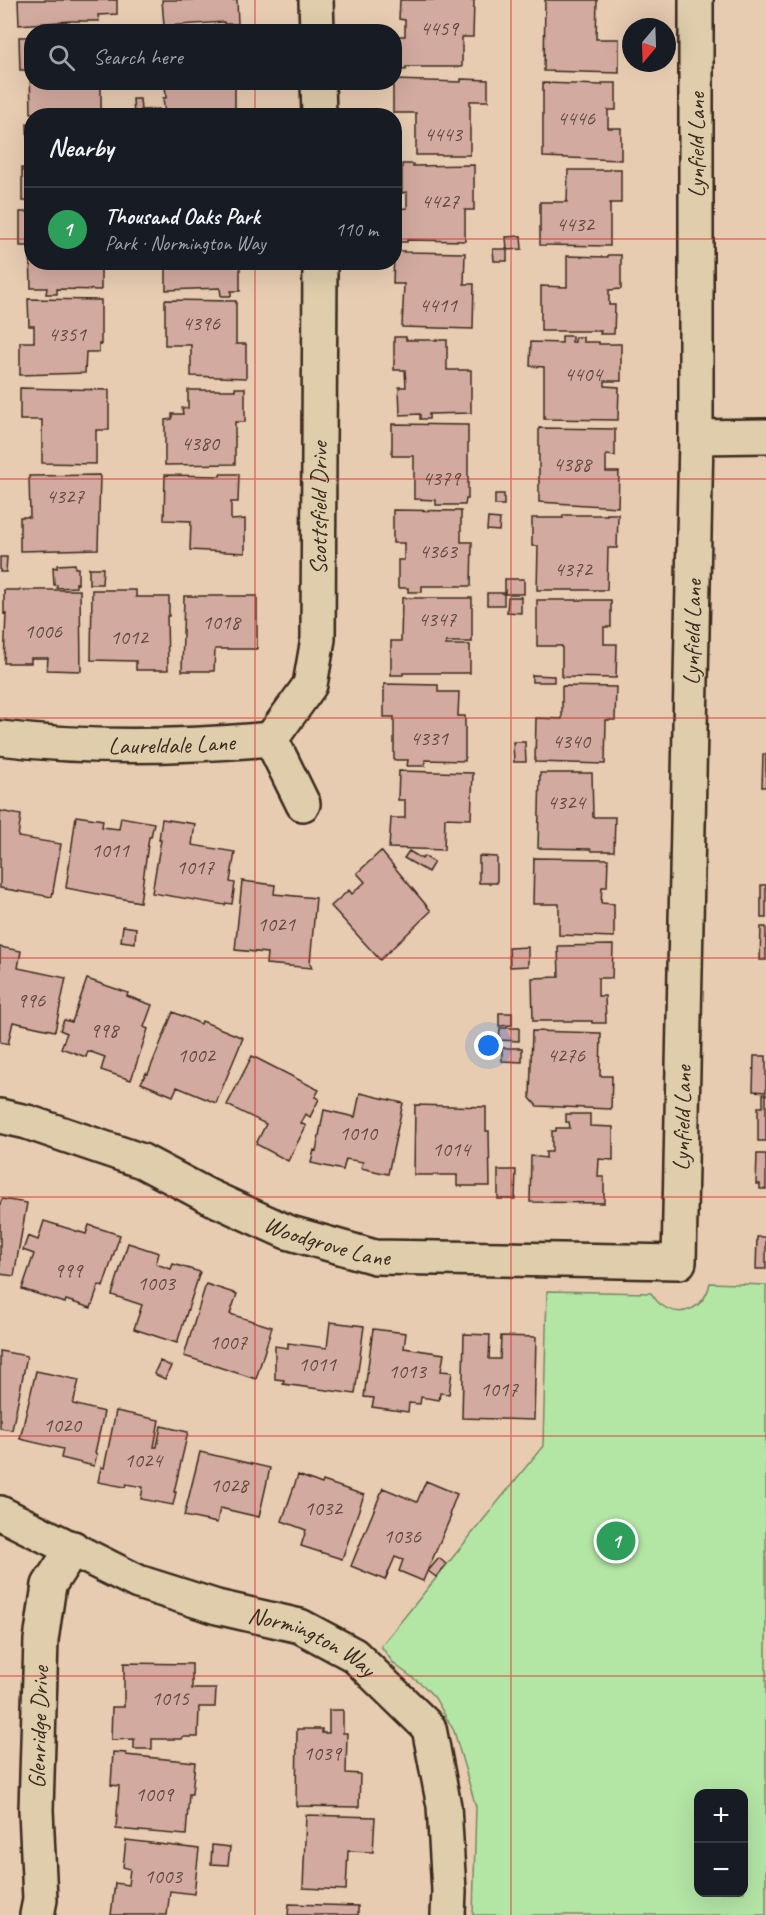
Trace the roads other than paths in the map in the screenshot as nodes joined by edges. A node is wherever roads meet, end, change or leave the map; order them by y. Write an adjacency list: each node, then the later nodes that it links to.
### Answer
1 (316, 0): 3 (street)
2 (696, 0): 8 (street, Lynfield Lane)
3 (317, 24)
4 (318, 90): 5 (street)
5 (319, 108)
6 (320, 270): 10 (street, Scottsfield Drive)
7 (766, 436): 8 (street)
8 (696, 437): 13 (street, Lynfield Lane)
9 (0, 738): 10 (street, Laureldale Lane)
10 (271, 739): 11 (street)
11 (303, 804)
12 (0, 1116): 13 (street, Woodgrove Lane)
13 (679, 1263)
14 (0, 1513): 15 (street, Normington Way)
15 (73, 1548): 16 (street, Glenridge Drive); 17 (street, Normington Way)
16 (37, 1915)
17 (447, 1915)

